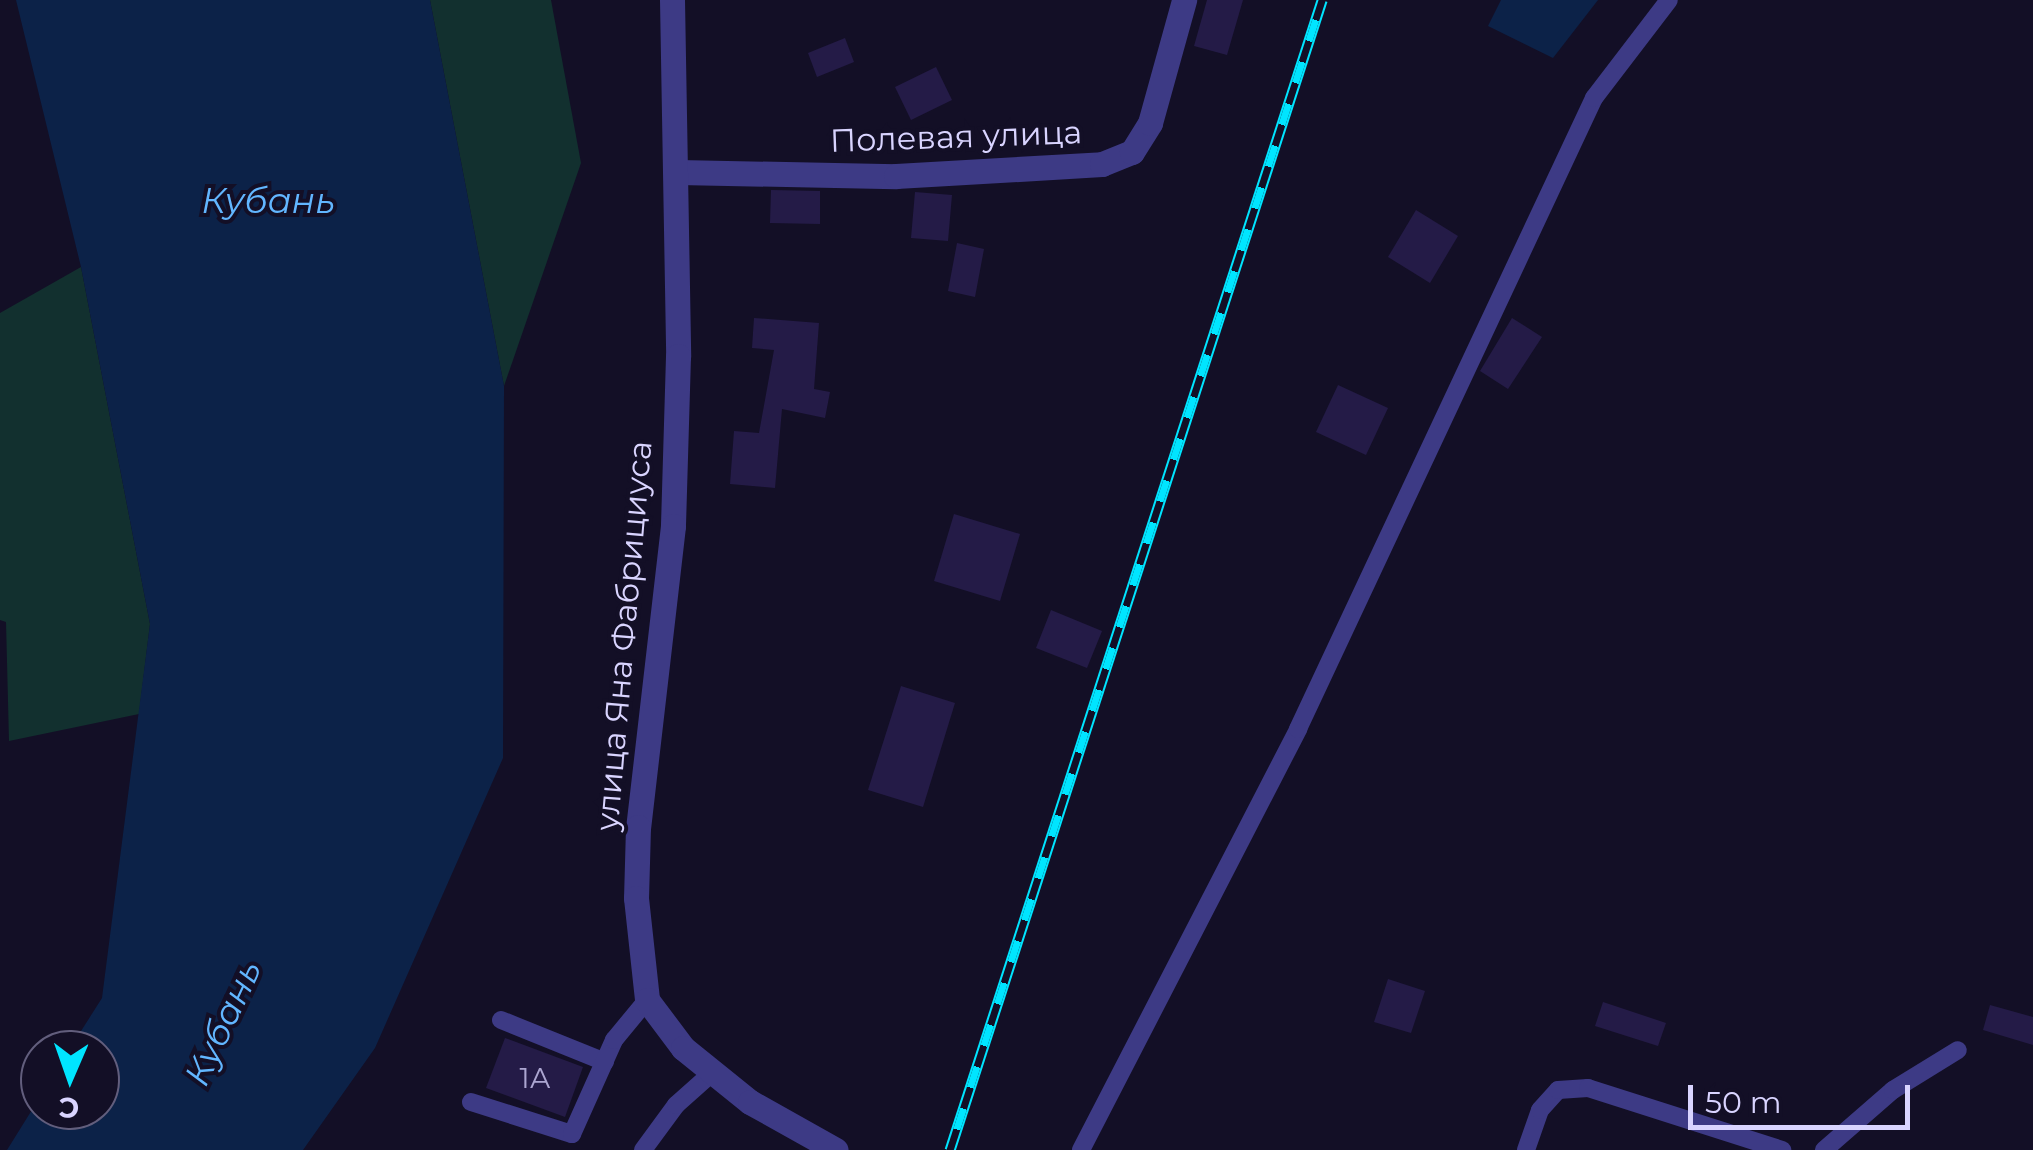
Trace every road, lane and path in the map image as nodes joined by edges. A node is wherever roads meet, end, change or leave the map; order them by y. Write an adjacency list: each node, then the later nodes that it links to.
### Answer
1 (672, 0): 4 (street, улица Яна Фабрициуса)
2 (1184, 0): 4 (street, Полевая улица)
3 (1669, 0): 13 (lane)
4 (678, 172): 5 (street, улица Яна Фабрициуса)
5 (647, 1000): 8 (lane); 9 (street)
6 (501, 1020): 8 (lane)
7 (1958, 1050): 16 (lane)
8 (605, 1062): 10 (lane)
9 (713, 1072): 11 (lane); 12 (street)
10 (472, 1102)
11 (643, 1150)
12 (836, 1150)
13 (1080, 1150)
14 (1526, 1150): 15 (lane)
15 (1782, 1150)
16 (1824, 1150)

